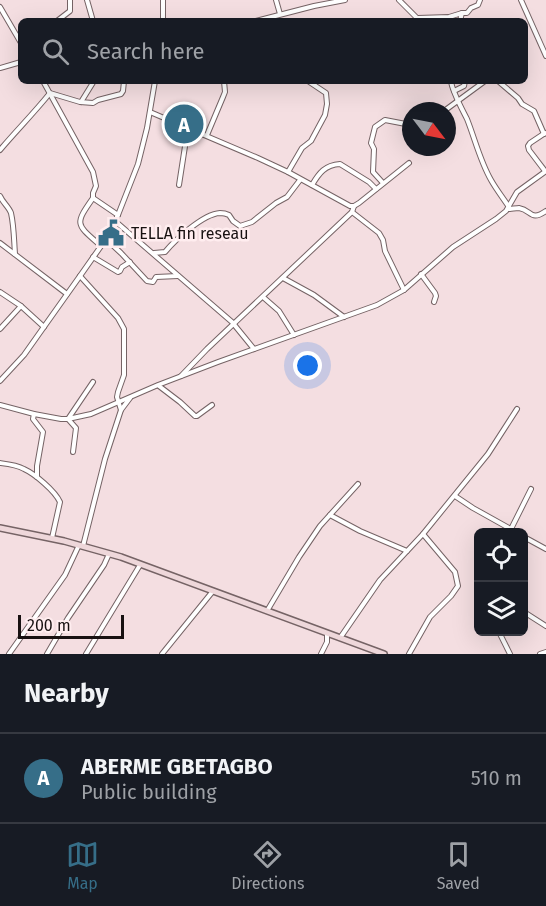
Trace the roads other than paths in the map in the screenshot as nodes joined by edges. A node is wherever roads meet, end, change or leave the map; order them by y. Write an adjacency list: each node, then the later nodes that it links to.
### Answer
1 (70, 0): 15 (street)
2 (87, 0): 16 (street)
3 (163, 0): 17 (street)
4 (276, 0): 13 (street)
5 (322, 0): 10 (street)
6 (345, 0): 10 (street)
7 (399, 0): 19 (street)
8 (480, 0): 12 (street)
9 (521, 0): 23 (street)
10 (317, 5): 13 (street)
11 (0, 7): 22 (street)
12 (462, 13): 14 (street); 21 (street)
13 (280, 14): 18 (street)
14 (449, 17): 20 (street)
15 (61, 18)
16 (92, 18)
17 (163, 18)
18 (266, 18)
19 (418, 18)
20 (434, 18)
21 (461, 18)
22 (18, 38)
23 (546, 56)
24 (18, 63): 25 (street)
25 (0, 68)
26 (45, 84): 37 (street)
27 (92, 84): 39 (street)
28 (124, 84): 39 (street)
29 (155, 84): 41 (street)
30 (224, 84): 45 (street)
31 (312, 84): 49 (street)
32 (452, 84): 36 (street)
33 (464, 84): 36 (street)
34 (481, 84): 38 (street)
35 (502, 84): 44 (street)
36 (454, 91): 38 (street)
37 (50, 93): 39 (street); 46 (street); 56 (street)
38 (458, 99): 40 (street); 57 (street)
39 (81, 102)
40 (454, 102)
41 (150, 112): 43 (street); 63 (street)
42 (402, 123): 51 (street)
43 (188, 127): 45 (street); 52 (street)
44 (545, 133): 48 (street)
45 (207, 135): 49 (street)
46 (0, 150)
47 (409, 163): 51 (street)
48 (546, 171): 58 (street)
49 (288, 172): 50 (street)
50 (300, 180): 53 (street); 68 (street)
51 (382, 183): 54 (street)
52 (179, 185)
53 (312, 185): 54 (street); 59 (street)
54 (376, 189): 59 (street)
55 (0, 196): 69 (street)
56 (93, 198): 63 (street); 67 (street)
57 (503, 198): 58 (street); 60 (street)
58 (512, 198): 60 (street)
59 (354, 206): 62 (street)
60 (508, 208): 61 (street); 72 (street)
61 (546, 211)
62 (352, 212): 75 (street); 76 (street)
63 (118, 215): 64 (street)
64 (115, 221): 65 (street); 68 (street)
65 (106, 239): 67 (street); 71 (street)
66 (0, 243): 69 (street)
67 (100, 246): 70 (street)
68 (154, 253): 74 (street)
69 (15, 254): 78 (street)
70 (93, 256): 71 (street); 73 (street)
71 (130, 262): 74 (street)
72 (421, 274): 76 (street); 80 (street)
73 (80, 276): 78 (street); 93 (street)
74 (179, 276): 83 (street)
75 (283, 278): 79 (street); 82 (street)
76 (404, 290): 82 (street)
77 (0, 292): 81 (street)
78 (68, 294): 84 (street)
79 (263, 297): 83 (street); 86 (street)
80 (434, 302)
81 (21, 306): 84 (street); 85 (street)
82 (344, 317): 86 (street)
83 (234, 324): 87 (street); 88 (street)
84 (44, 327): 89 (street)
85 (0, 329)
86 (294, 335): 87 (street)
87 (254, 349): 88 (street)
88 (181, 377): 91 (street)
89 (0, 381)
90 (93, 382): 99 (street)
91 (158, 385): 92 (street); 95 (street)
92 (130, 398): 93 (street); 97 (street)
93 (119, 402): 97 (street); 99 (street)
94 (0, 405): 98 (street)
95 (212, 405)
96 (517, 409): 107 (street)
97 (122, 411): 115 (street)
98 (34, 414): 99 (street); 102 (street)
99 (68, 419): 100 (street)
100 (73, 452)
101 (0, 463): 103 (street)
102 (37, 466): 103 (street); 104 (street)
103 (27, 470): 104 (street)
104 (37, 478): 113 (street)
105 (358, 484): 108 (street)
106 (531, 489): 111 (street)
107 (455, 496): 110 (street); 112 (street)
108 (330, 515): 117 (street); 121 (street)
109 (0, 528): 113 (main road)
110 (507, 528)
111 (511, 528)
112 (423, 534): 117 (street); 134 (street)
113 (51, 538): 115 (main road)
114 (528, 539): 116 (street)
115 (81, 545): 118 (main road); 128 (street)
116 (546, 549)
117 (407, 551): 126 (street)
118 (109, 554): 119 (main road); 129 (street)
119 (140, 565): 120 (main road); 130 (street)
120 (213, 591): 121 (main road); 131 (street)
121 (267, 611): 124 (main road)
122 (528, 615): 123 (street)
123 (546, 626)
124 (327, 634): 126 (main road); 132 (street)
125 (501, 636): 135 (street)
126 (340, 638): 133 (main road)
127 (546, 652): 136 (street)
128 (9, 654)
129 (47, 654)
130 (86, 654)
131 (162, 654)
132 (321, 654)
133 (384, 654)
134 (409, 654)
135 (510, 654)
136 (540, 654)

